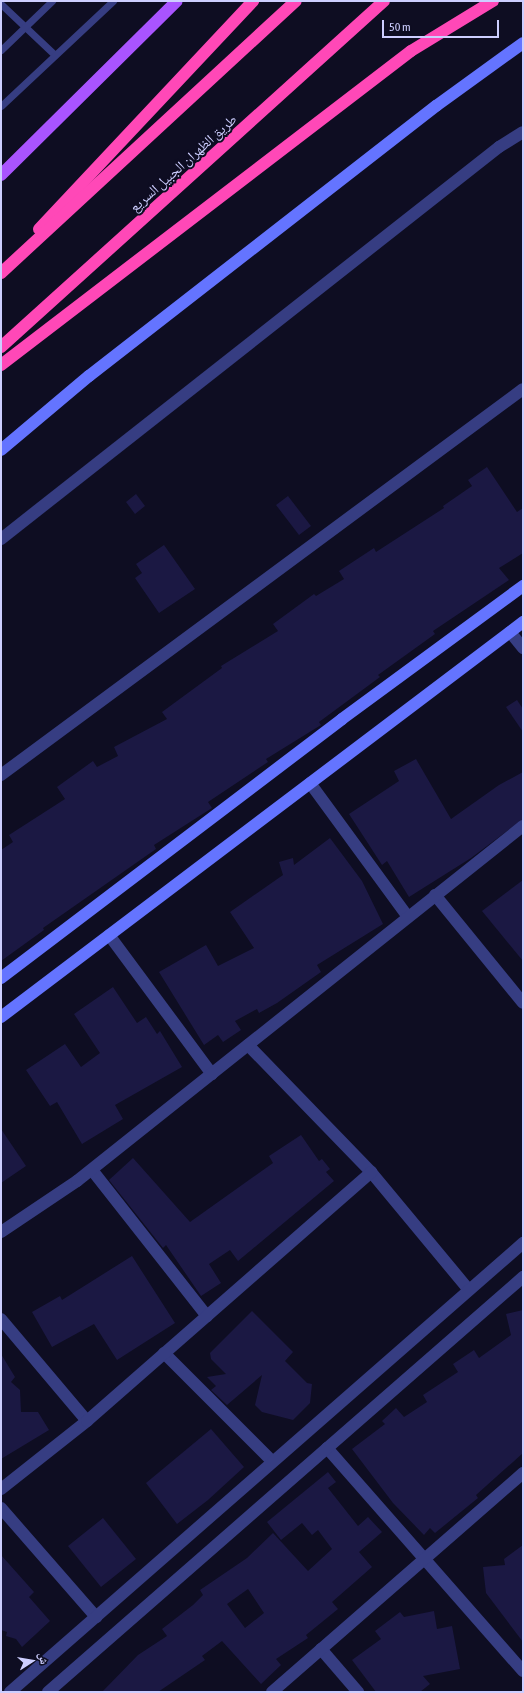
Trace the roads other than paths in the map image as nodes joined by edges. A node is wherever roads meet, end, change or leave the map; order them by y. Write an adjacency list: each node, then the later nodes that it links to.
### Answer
1 (52, 1): 9 (lane)
2 (113, 1): 12 (lane)
3 (177, 1): 15 (main road)
4 (253, 1): 16 (highway)
5 (296, 1): 17 (highway)
6 (384, 1): 18 (highway, طريق الظهران الجبيل السريع)
7 (493, 1): 19 (highway)
8 (1, 4): 9 (lane)
9 (25, 27): 11 (lane); 12 (lane)
10 (523, 44): 21 (street)
11 (1, 50)
12 (55, 55): 13 (lane)
13 (1, 106)
14 (523, 132): 22 (street)
15 (1, 175)
16 (1, 269)
17 (1, 274)
18 (1, 347)
19 (1, 365)
20 (523, 388): 27 (street)
21 (1, 450)
22 (1, 539)
23 (523, 586): 33 (street)
24 (523, 622): 25 (street)
25 (510, 632): 26 (street); 28 (street)
26 (523, 648)
27 (1, 776)
28 (310, 783): 31 (street); 32 (street)
29 (523, 826): 30 (street)
30 (435, 895): 31 (street); 34 (street)
31 (408, 917): 36 (street)
32 (109, 935): 35 (street); 37 (street)
33 (1, 978)
34 (523, 1003)
35 (1, 1018)
36 (248, 1045): 37 (street); 39 (street)
37 (212, 1074): 38 (street)
38 (92, 1170): 40 (street); 44 (street)
39 (371, 1172): 43 (street); 44 (street)
40 (1, 1232)
41 (523, 1242): 43 (street)
42 (523, 1277): 48 (street)
43 (469, 1290): 49 (street)
44 (207, 1316): 46 (street)
45 (1, 1319): 47 (street)
46 (164, 1353): 47 (street); 49 (street)
47 (87, 1421): 51 (street)
48 (327, 1448): 53 (street); 58 (street)
49 (272, 1461): 54 (street)
50 (523, 1473): 53 (street)
51 (1, 1489)
52 (1, 1508): 54 (street)
53 (424, 1560): 55 (street); 56 (street)
54 (96, 1617): 57 (street)
55 (321, 1649): 59 (street); 60 (street)
56 (523, 1670)
57 (10, 1692)
58 (48, 1692)
59 (272, 1692)
60 (358, 1692)

